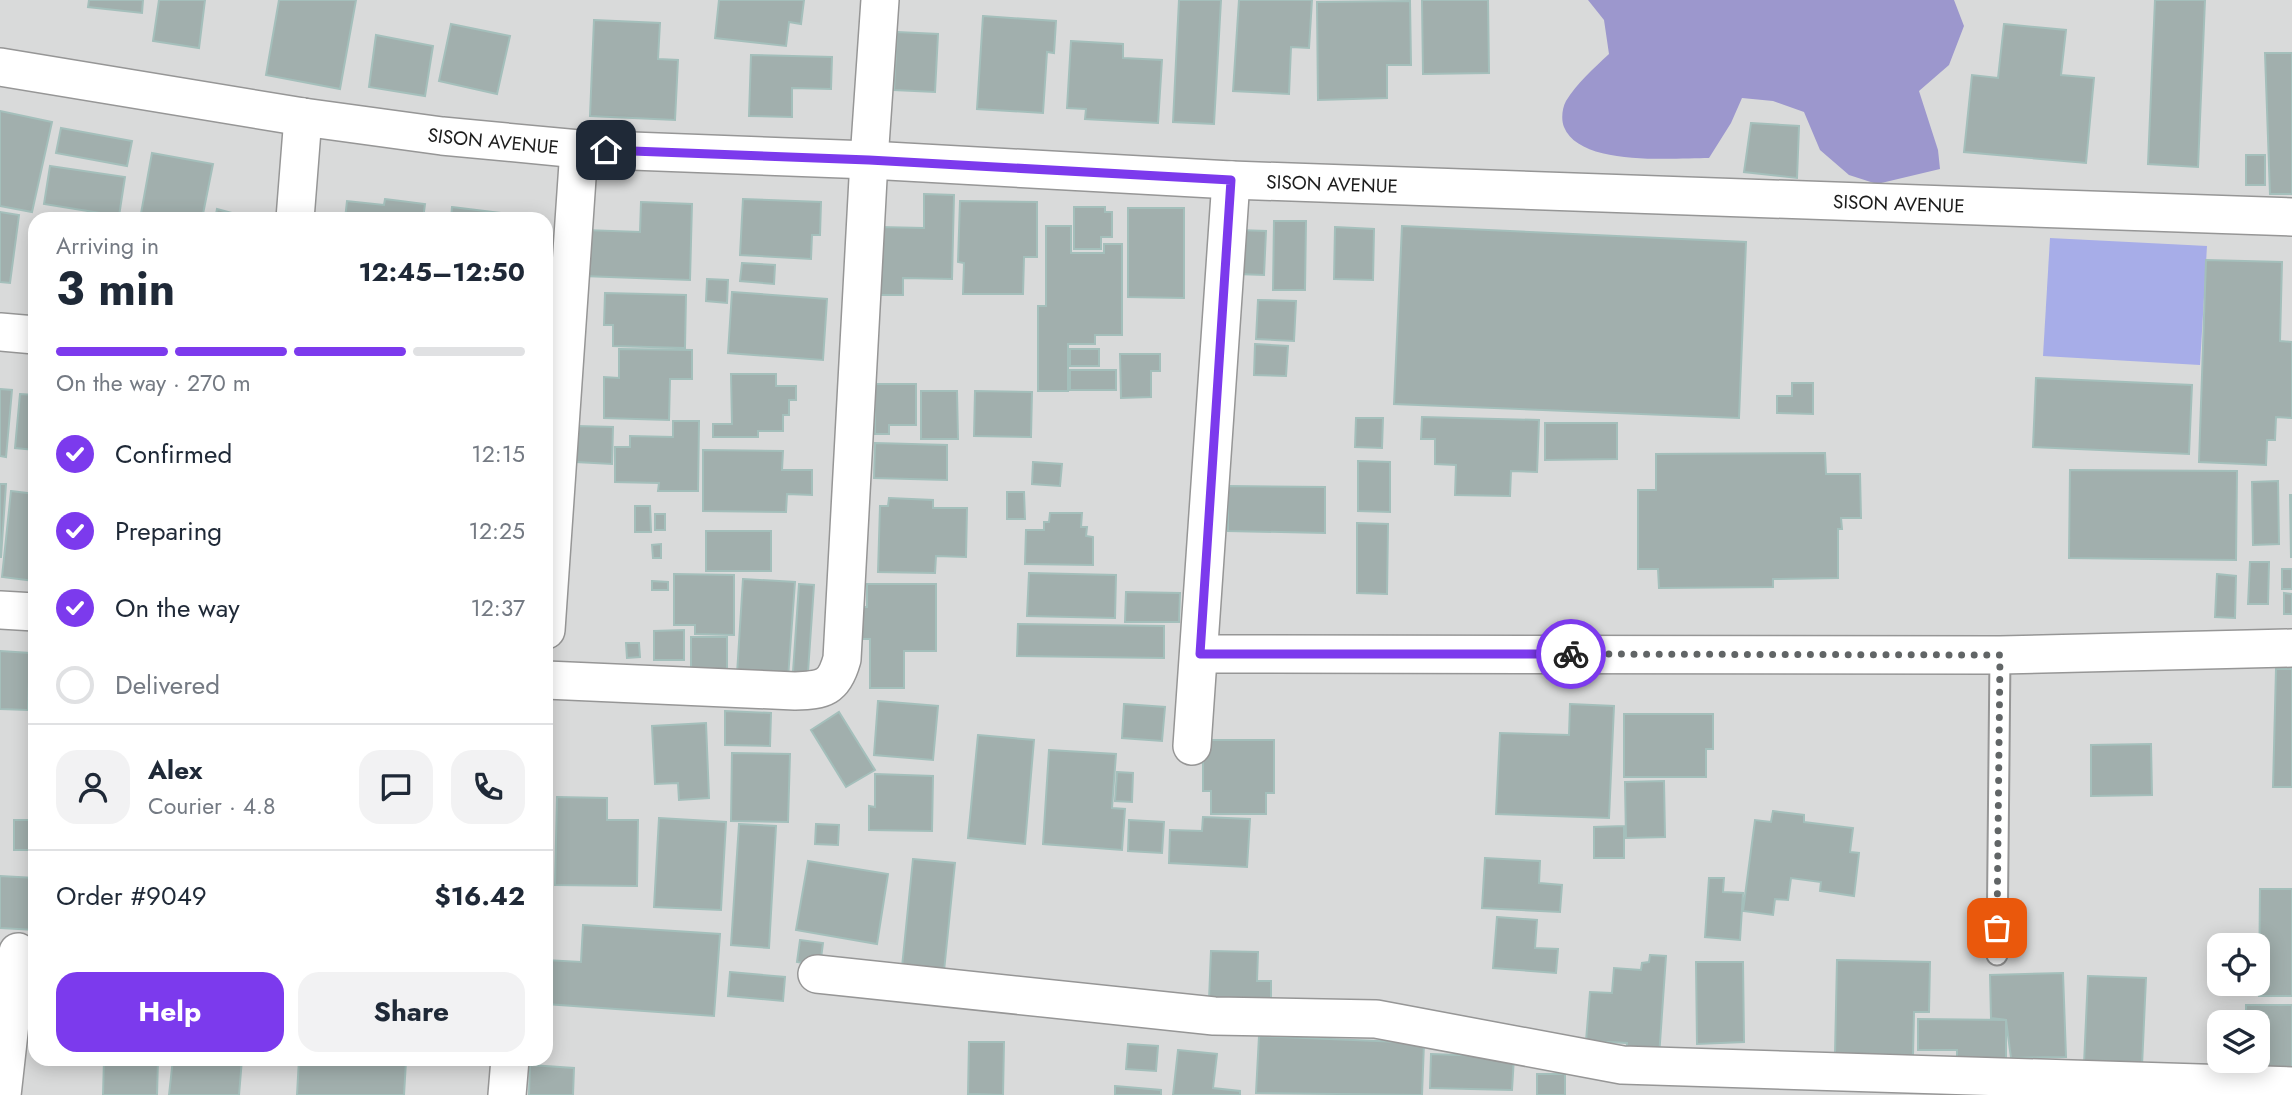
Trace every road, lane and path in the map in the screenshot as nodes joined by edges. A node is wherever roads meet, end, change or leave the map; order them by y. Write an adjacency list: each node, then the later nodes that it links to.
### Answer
1 (880, 0): 5 (street)
2 (0, 67): 3 (street, SISON AVENUE)
3 (303, 117): 4 (street, SISON AVENUE); 7 (street)
4 (579, 149): 5 (street, SISON AVENUE); 11 (street)
5 (869, 160): 6 (street, SISON AVENUE); 17 (street)
6 (1231, 180): 8 (street, SISON AVENUE); 15 (street)
7 (296, 212)
8 (2292, 217)
9 (0, 332): 10 (street)
10 (28, 334)
11 (553, 527)
12 (0, 610): 13 (street)
13 (28, 612)
14 (2292, 648): 16 (street)
15 (1200, 654): 16 (street); 18 (street)
16 (2000, 655): 20 (lane)
17 (553, 680)
18 (1192, 746)
19 (18, 952): 24 (street)
20 (1997, 955)
21 (817, 974): 23 (street)
22 (509, 1066): 25 (street)
23 (2292, 1086)
24 (2, 1095)
25 (507, 1095)

